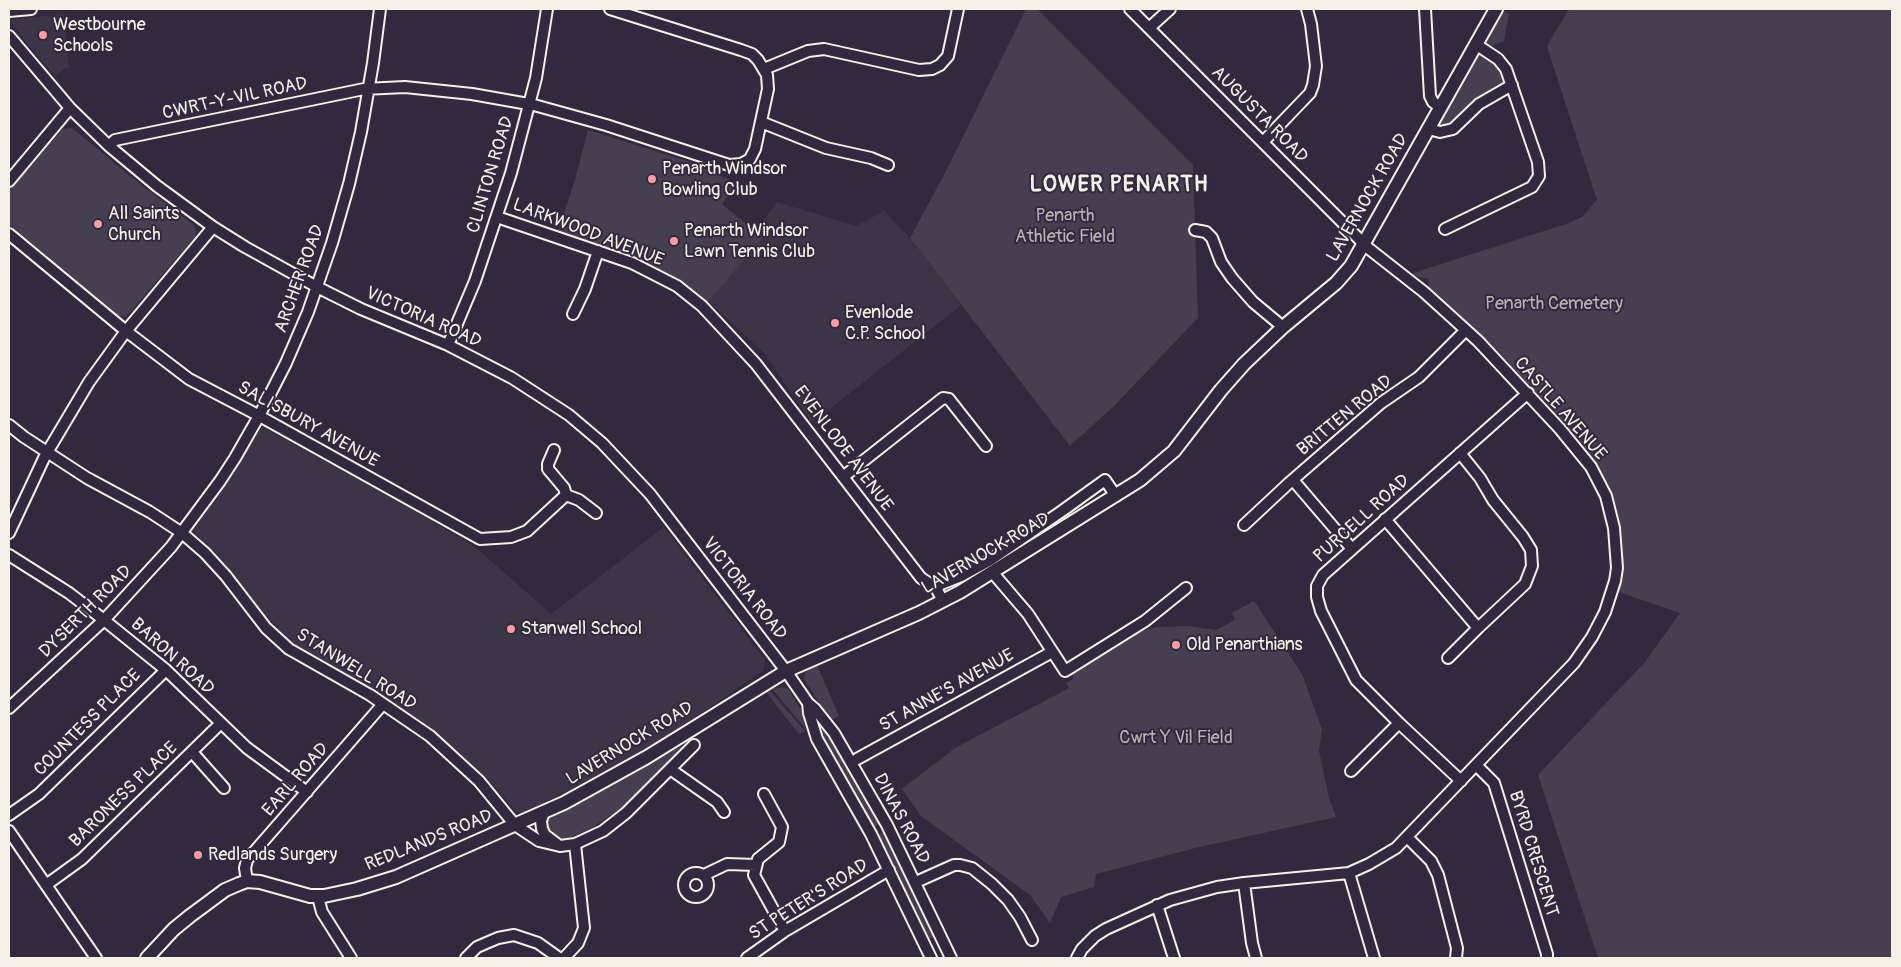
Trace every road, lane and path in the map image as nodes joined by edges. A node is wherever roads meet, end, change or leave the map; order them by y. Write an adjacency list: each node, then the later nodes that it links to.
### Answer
1 (31, 9): 11 (street)
2 (380, 9): 17 (street, ARCHER ROAD)
3 (547, 9): 18 (street, CLINTON ROAD)
4 (610, 9): 15 (street)
5 (958, 9): 15 (street)
6 (1130, 9): 12 (street, AUGUSTA ROAD)
7 (1170, 9): 12 (street)
8 (1307, 9): 23 (street)
9 (1425, 9): 20 (street)
10 (1496, 9): 14 (main road, LAVERNOCK ROAD)
11 (9, 11)
12 (1149, 28): 23 (street, AUGUSTA ROAD)
13 (9, 36): 19 (street, VICTORIA ROAD)
14 (1476, 44): 16 (street); 20 (main road, LAVERNOCK ROAD)
15 (764, 69): 21 (street)
16 (1512, 85): 22 (street); 29 (street)
17 (369, 88): 18 (street, CWRT-Y-VIL ROAD); 24 (street, CWRT-Y-VIL ROAD); 34 (street, ARCHER ROAD)
18 (529, 105): 21 (street, CWRT-Y-VIL ROAD); 27 (street, CLINTON ROAD)
19 (70, 108): 24 (street, VICTORIA ROAD); 26 (street)
20 (1441, 108): 22 (main road, LAVERNOCK ROAD)
21 (761, 122): 25 (street)
22 (1429, 129): 32 (main road, LAVERNOCK ROAD)
23 (1263, 142): 32 (street, AUGUSTA ROAD)
24 (109, 146): 28 (street, VICTORIA ROAD)
25 (888, 165)
26 (9, 181)
27 (497, 216): 33 (street, LARKWOOD AVENUE); 40 (street, CLINTON ROAD)
28 (214, 227): 34 (street, VICTORIA ROAD); 39 (street)
29 (1445, 229)
30 (1195, 230): 37 (street)
31 (9, 234): 39 (street, SALISBURY AVENUE)
32 (1365, 243): 37 (main road, LAVERNOCK ROAD); 38 (street, CASTLE AVENUE)
33 (598, 251): 35 (street); 36 (street, LARKWOOD AVENUE)
34 (317, 287): 40 (street, VICTORIA ROAD); 42 (street, ARCHER ROAD)
35 (573, 314)
36 (714, 317): 48 (street, EVENLODE AVENUE)
37 (1283, 327): 51 (main road, LAVERNOCK ROAD)
38 (1466, 330): 41 (street, CASTLE AVENUE); 49 (street, BRITTEN ROAD)
39 (126, 331): 42 (street, SALISBURY AVENUE); 46 (street)
40 (448, 345): 68 (street, VICTORIA ROAD)
41 (1528, 393): 47 (street, PURCELL ROAD); 79 (street, CASTLE AVENUE)
42 (259, 416): 50 (street, SALISBURY AVENUE); 56 (street, ARCHER ROAD)
43 (9, 425): 46 (street, STANWELL ROAD)
44 (986, 446): 48 (street)
45 (554, 450): 50 (street)
46 (47, 451): 55 (street); 56 (street, STANWELL ROAD)
47 (1460, 453): 53 (street, PURCELL ROAD); 64 (street)
48 (843, 476): 60 (street, EVENLODE AVENUE)
49 (1293, 480): 54 (street, BRITTEN ROAD); 57 (street)
50 (566, 496): 52 (street)
51 (1116, 496): 59 (main road, LAVERNOCK ROAD); 60 (street)
52 (596, 513)
53 (1385, 520): 57 (street, PURCELL ROAD); 64 (street)
54 (1244, 526)
55 (9, 533)
56 (182, 533): 63 (street, DYSERTH ROAD); 70 (street, STANWELL ROAD)
57 (1352, 549): 73 (street, PURCELL ROAD)
58 (9, 555): 63 (street, BARON ROAD)
59 (994, 572): 62 (main road, LAVERNOCK ROAD); 65 (street)
60 (936, 588): 62 (street, EVENLODE AVENUE)
61 (1186, 588): 65 (street)
62 (943, 601): 68 (main road, LAVERNOCK ROAD)
63 (104, 620): 67 (street, BARON ROAD); 71 (street, DYSERTH ROAD)
64 (1478, 628): 66 (street)
65 (1052, 652): 78 (street, ST ANNE'S AVENUE)
66 (1448, 658)
67 (166, 670): 74 (street, BARON ROAD); 88 (street, COUNTESS PLACE)
68 (786, 671): 69 (street, DINAS ROAD); 86 (main road, LAVERNOCK ROAD)
69 (808, 703): 72 (street, DINAS ROAD); 75 (street, DINAS ROAD)
70 (380, 707): 84 (street, EARL ROAD); 89 (street, STANWELL ROAD)
71 (9, 708)
72 (826, 722): 75 (street); 90 (street, DINAS ROAD)
73 (1399, 723): 81 (street); 82 (street, PURCELL ROAD)
74 (220, 724): 77 (street, BARONESS PLACE); 84 (street, BARON ROAD)
75 (814, 731): 92 (street, DINAS ROAD)
76 (694, 745): 80 (street, LAVERNOCK ROAD)
77 (192, 752): 83 (street); 103 (street, BARONESS PLACE)
78 (856, 759)
79 (1476, 765): 82 (street, CASTLE AVENUE); 124 (street, BYRD CRESCENT)
80 (670, 769): 87 (street); 94 (street, LAVERNOCK ROAD)
81 (1351, 771)
82 (1461, 781): 93 (street, CASTLE AVENUE)
83 (224, 788)
84 (307, 792): 100 (street, EARL ROAD)
85 (764, 794): 96 (street)
86 (544, 812): 89 (main road, LAVERNOCK ROAD); 95 (street)
87 (724, 812)
88 (9, 815)
89 (515, 825): 95 (street, LAVERNOCK ROAD); 104 (main road, REDLANDS ROAD)
90 (887, 825): 92 (street); 101 (street, DINAS ROAD)
91 (9, 831): 103 (street)
92 (870, 834): 97 (street, DINAS ROAD)
93 (1407, 837): 98 (street, CASTLE AVENUE); 123 (street)
94 (575, 844): 95 (street, LAVERNOCK ROAD); 115 (street)
95 (560, 846)
96 (756, 865): 99 (street); 106 (street)
97 (889, 870): 106 (street, ST PETER'S ROAD); 109 (street, DINAS ROAD)
98 (1350, 873): 102 (street); 122 (street)
99 (704, 875)
100 (247, 881): 104 (main road, REDLANDS ROAD); 111 (main road)
101 (916, 882): 107 (street, DINAS ROAD); 108 (street)
102 (1244, 883): 105 (street); 121 (street)
103 (46, 885): 110 (street)
104 (318, 896): 112 (street)
105 (1157, 905): 119 (street); 120 (street)
106 (785, 930): 116 (street, ST PETER'S ROAD)
107 (942, 937): 109 (street); 118 (street, DINAS ROAD)
108 (1032, 940)
109 (925, 945): 117 (street, DINAS ROAD)
110 (96, 958)
111 (147, 958)
112 (351, 958)
113 (466, 958): 114 (street)
114 (559, 958)
115 (564, 958)
116 (747, 958)
117 (930, 958)
118 (951, 958)
119 (1077, 958)
120 (1174, 958)
121 (1256, 958)
122 (1374, 958)
123 (1456, 958)
124 (1547, 958)

